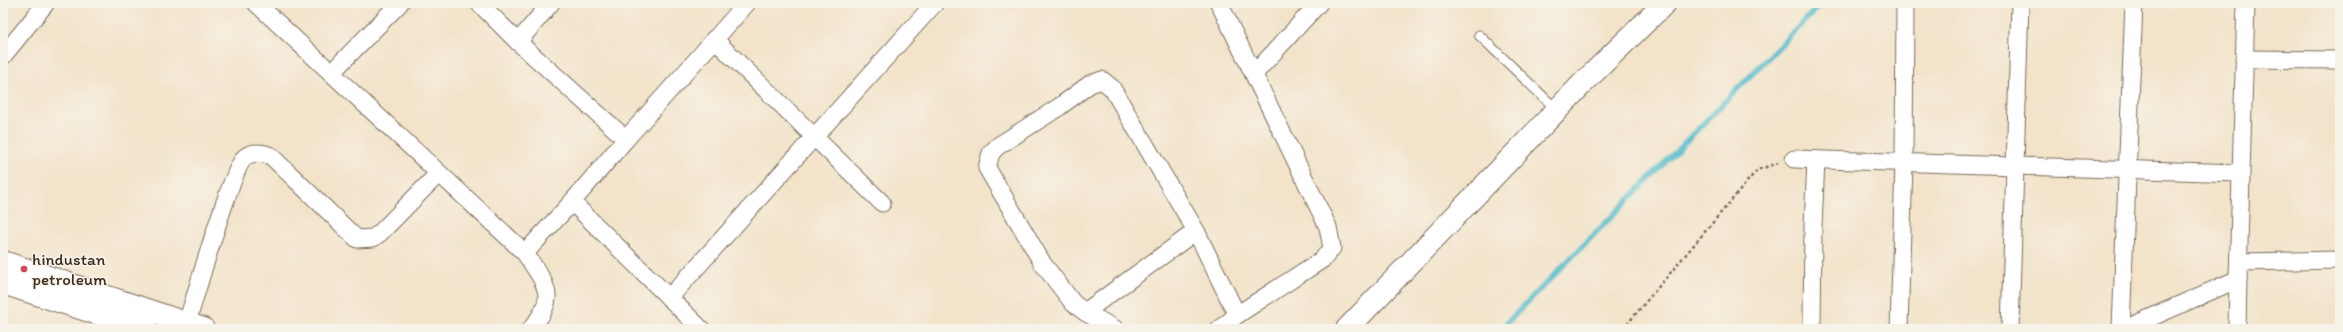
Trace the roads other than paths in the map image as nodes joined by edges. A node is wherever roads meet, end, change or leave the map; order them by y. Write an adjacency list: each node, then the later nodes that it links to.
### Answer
1 (46, 3): 18 (street)
2 (256, 3): 21 (street)
3 (400, 3): 21 (street)
4 (479, 3): 17 (street)
5 (551, 3): 17 (street)
6 (747, 3): 16 (street)
7 (935, 3): 24 (street)
8 (1219, 3): 22 (street)
9 (1319, 3): 22 (street)
10 (1666, 3): 23 (main road)
11 (2020, 3): 29 (street)
12 (2134, 3): 30 (street)
13 (2246, 3): 19 (street)
14 (1906, 4): 28 (street)
15 (1479, 36): 23 (lane)
16 (714, 39): 24 (street); 25 (street)
17 (518, 42): 25 (street)
18 (3, 56)
19 (2244, 59): 20 (street); 32 (street)
20 (2340, 60)
21 (332, 72): 31 (street)
22 (1254, 74): 44 (street)
23 (1557, 110): 51 (main road)
24 (813, 137): 34 (street); 42 (street)
25 (626, 139): 33 (street)
26 (1794, 159): 27 (street)
27 (1816, 160): 28 (street); 52 (street)
28 (1904, 163): 29 (street); 53 (street)
29 (2015, 167): 30 (street); 54 (street)
30 (2129, 170): 32 (street); 55 (street)
31 (439, 173): 36 (street); 45 (street)
32 (2239, 173): 39 (street)
33 (572, 202): 36 (street); 42 (street)
34 (882, 203)
35 (1196, 231): 43 (street); 43 (street); 44 (street)
36 (525, 253): 47 (street)
37 (2340, 260): 39 (street)
38 (3, 262): 45 (main road)
39 (2239, 262): 40 (street)
40 (2238, 279): 56 (street); 57 (street)
41 (3, 283): 46 (main road)
42 (669, 298): 48 (street)
43 (1085, 312): 49 (street)
44 (1237, 315): 50 (street)
45 (195, 326)
46 (145, 329)
47 (531, 329)
48 (701, 329)
49 (1116, 329)
50 (1220, 329)
51 (1347, 329)
52 (1812, 329)
53 (1899, 329)
54 (2010, 329)
55 (2121, 329)
56 (2125, 329)
57 (2237, 329)

